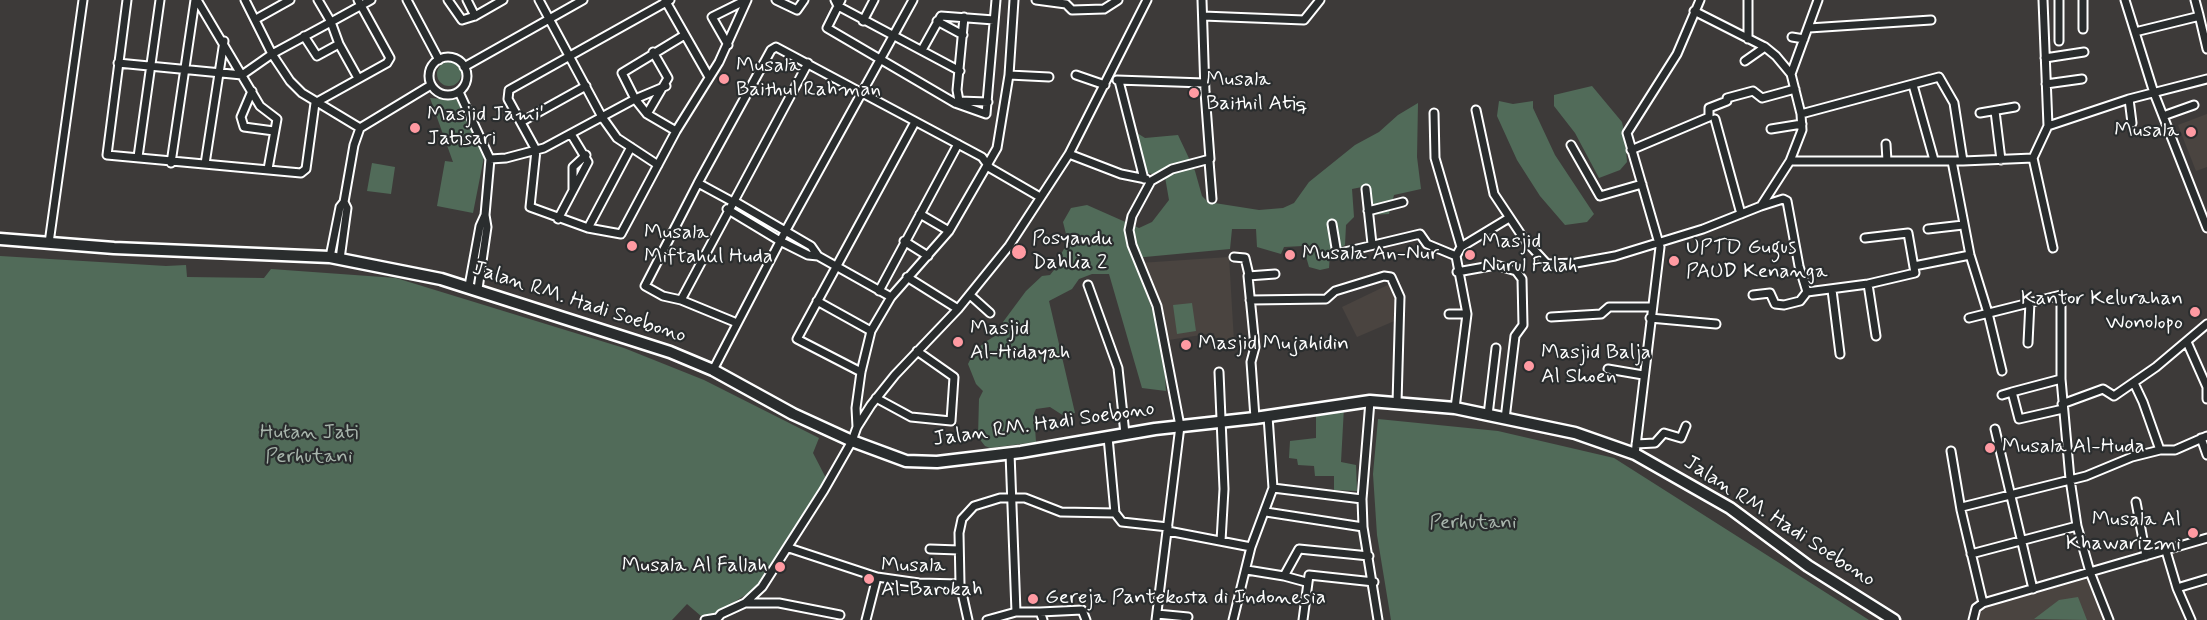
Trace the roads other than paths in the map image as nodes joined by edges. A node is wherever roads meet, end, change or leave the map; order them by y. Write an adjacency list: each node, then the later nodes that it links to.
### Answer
1 (83, 0): 181 (street)
2 (127, 0): 76 (street)
3 (160, 0): 78 (street)
4 (196, 0): 61 (street); 80 (street)
5 (245, 0): 45 (street)
6 (290, 0): 45 (street)
7 (318, 0): 50 (street)
8 (371, 0): 38 (street)
9 (407, 0): 74 (street)
10 (448, 0): 41 (street)
11 (467, 0): 41 (street)
12 (503, 0): 41 (street)
13 (539, 0): 44 (street)
14 (583, 0): 44 (street)
15 (746, 0): 64 (street); 64 (street)
16 (776, 0): 17 (street)
17 (804, 0)
18 (874, 0): 48 (street)
19 (913, 0): 57 (street)
20 (996, 0): 46 (street)
21 (1014, 0): 85 (street)
22 (1036, 0): 37 (street)
23 (1118, 0): 37 (street)
24 (1148, 0): 87 (street)
25 (1203, 0): 42 (street)
26 (1320, 0): 42 (street)
27 (1700, 0): 39 (street)
28 (1748, 0): 59 (street)
29 (1818, 0): 51 (street)
30 (2043, 0): 72 (street)
31 (2059, 0): 62 (street)
32 (2083, 0): 52 (street)
33 (2124, 0): 53 (street)
34 (2196, 0): 40 (street)
35 (667, 1): 56 (street); 71 (street)
36 (838, 2): 48 (street); 73 (street)
37 (1066, 2)
38 (360, 3): 50 (street); 90 (street)
39 (1694, 11): 59 (street); 137 (street)
40 (2199, 15): 53 (street); 66 (street)
41 (475, 16)
42 (1203, 16): 94 (street)
43 (964, 17): 46 (street); 49 (street); 54 (street)
44 (550, 18): 71 (street); 79 (street)
45 (256, 20): 70 (street)
46 (994, 20): 109 (street)
47 (1931, 20): 51 (street)
48 (863, 21): 57 (street)
49 (937, 21): 54 (street); 67 (street)
50 (331, 22): 55 (street); 63 (street)
51 (1809, 28): 60 (street)
52 (2083, 29)
53 (2134, 32): 105 (street)
54 (963, 35): 81 (street)
55 (304, 36): 63 (street); 70 (street)
56 (683, 36): 68 (street); 88 (street)
57 (892, 36): 67 (street); 73 (street)
58 (1792, 37): 60 (street)
59 (1748, 39): 65 (street)
60 (1804, 39): 82 (street)
61 (224, 41): 83 (street); 84 (street)
62 (2058, 41)
63 (339, 44): 90 (street)
64 (728, 45): 88 (street)
65 (1765, 47): 75 (street); 82 (street)
66 (2207, 49)
67 (922, 50): 81 (street)
68 (653, 52): 100 (street); 106 (street)
69 (2084, 52): 72 (street)
70 (272, 54): 84 (street); 110 (street)
71 (570, 56): 99 (street); 122 (street)
72 (2045, 58): 95 (street)
73 (878, 59): 104 (street); 108 (street)
74 (439, 60): 79 (street); 96 (street)
75 (1745, 61)
76 (118, 63): 78 (street); 139 (street)
77 (808, 63): 104 (street); 155 (street); 160 (street)
78 (151, 66): 80 (street); 139 (street)
79 (465, 67): 103 (street)
80 (185, 71): 83 (street); 150 (street)
81 (960, 71): 108 (street)
82 (1791, 74): 101 (street)
83 (217, 75): 84 (street); 151 (street)
84 (242, 75): 102 (street)
85 (1009, 75): 89 (street); 149 (street)
86 (1076, 75): 97 (street)
87 (1110, 76): 93 (street); 97 (street)
88 (709, 77): 130 (street)
89 (1049, 77)
90 (358, 78): 110 (street)
91 (2082, 79): 95 (street)
92 (2207, 79): 105 (street)
93 (1119, 81): 94 (street); 154 (street)
94 (1204, 83): 144 (street)
95 (2046, 84): 126 (street)
96 (431, 85): 103 (street); 127 (street)
97 (1105, 85): 138 (street)
98 (1913, 85): 118 (street); 142 (street); 148 (street)
99 (586, 86): 120 (street); 122 (street)
100 (666, 86): 106 (street); 117 (street)
101 (1795, 89): 118 (street); 137 (street)
102 (252, 91): 129 (street); 129 (street)
103 (459, 92): 141 (street)
104 (862, 93): 123 (street); 174 (street)
105 (2154, 93): 107 (street); 119 (street)
106 (635, 99): 117 (street); 120 (street)
107 (2129, 99): 124 (street); 126 (street)
108 (957, 102): 109 (street); 109 (street)
109 (988, 102)
110 (315, 103): 127 (street); 153 (street)
111 (2194, 105): 119 (street)
112 (2015, 107): 114 (street)
113 (1476, 110): 167 (street)
114 (1995, 111): 116 (street); 143 (street)
115 (1434, 113): 183 (street)
116 (1980, 113)
117 (647, 114): 130 (street)
118 (1801, 114): 125 (street)
119 (2163, 116): 172 (street)
120 (602, 117): 131 (street); 135 (street)
121 (1715, 119): 166 (street)
122 (521, 122): 136 (street)
123 (915, 122): 132 (street); 191 (street)
124 (2132, 123)
125 (1802, 124): 128 (street); 145 (street)
126 (2048, 126): 140 (street)
127 (360, 128): 190 (street)
128 (1770, 129)
129 (274, 131): 153 (street)
130 (676, 131): 152 (street)
131 (572, 134): 136 (street); 168 (street)
132 (958, 144): 149 (street); 165 (street)
133 (1886, 144): 146 (street)
134 (1571, 145): 156 (street)
135 (631, 147): 152 (street); 171 (street)
136 (536, 150): 141 (street); 168 (street)
137 (1631, 150): 156 (street)
138 (1068, 154): 154 (street); 158 (street)
139 (138, 158): 150 (street)
140 (2033, 158): 143 (street); 184 (street)
141 (490, 159): 199 (street)
142 (1934, 160): 146 (street); 147 (street)
143 (2001, 160): 148 (street)
144 (1209, 161): 154 (street); 159 (street)
145 (1790, 161): 146 (street); 162 (street)
146 (1887, 161)
147 (1952, 161): 148 (street); 170 (street)
148 (1963, 161)
149 (988, 162): 158 (street); 175 (street)
150 (171, 163): 151 (street)
151 (205, 164): 153 (street)
152 (658, 165): 171 (street)
153 (268, 169)
154 (1148, 180): 250 (street)
155 (698, 183): 160 (street); 206 (street)
156 (1642, 184): 179 (street)
157 (1366, 189): 164 (street)
158 (1040, 197): 203 (street)
159 (1212, 200)
160 (733, 202): 163 (street); 174 (street)
161 (1403, 202): 164 (street)
162 (1761, 206): 166 (street); 202 (street)
163 (727, 210): 178 (street); 206 (street)
164 (1368, 211): 182 (street)
165 (920, 214): 175 (street); 180 (street)
166 (1741, 214): 179 (street)
167 (1509, 218): 179 (street); 183 (street)
168 (558, 219): 171 (street)
169 (1332, 225): 182 (street)
170 (1963, 225): 173 (street); 186 (street)
171 (588, 228)
172 (2207, 228)
173 (1928, 229)
174 (786, 230): 178 (street); 187 (street)
175 (949, 231): 185 (street)
176 (1865, 238): 192 (street)
177 (0, 239): 181 (main road, Jalan RM. Hadi Soebono)
178 (780, 241): 187 (street); 219 (street)
179 (1659, 241): 210 (street)
180 (904, 242): 185 (street); 200 (street)
181 (49, 243): 190 (main road, Jalan RM. Hadi Soebono)
182 (1372, 244): 189 (street)
183 (1461, 248): 189 (street)
184 (2053, 248)
185 (928, 255): 196 (street)
186 (1970, 255): 192 (street); 213 (street)
187 (818, 256): 191 (street)
188 (1234, 256): 195 (street)
189 (1456, 256): 193 (street)
190 (335, 258): 199 (main road, Jalan RM. Hadi Soebono)
191 (835, 265): 200 (street); 208 (street)
192 (1914, 266): 197 (street)
193 (1457, 272): 215 (street); 248 (street)
194 (1275, 274): 195 (street)
195 (1249, 275): 207 (street)
196 (908, 277): 205 (street); 211 (street)
197 (1868, 284): 201 (street); 223 (street)
198 (1088, 285): 254 (street)
199 (473, 288): 230 (main road, Jalan RM. Hadi Soebono)
200 (879, 291): 205 (street)
201 (1832, 291): 202 (street); 228 (street)
202 (1807, 292): 204 (street)
203 (970, 295): 211 (street); 212 (street)
204 (1753, 295)
205 (891, 297): 222 (street)
206 (681, 300): 219 (street)
207 (1250, 300): 242 (street); 247 (street)
208 (817, 301): 222 (street); 232 (street)
209 (2030, 302): 213 (street); 225 (street); 235 (street)
210 (1652, 307): 216 (street); 217 (street)
211 (958, 309): 227 (street)
212 (990, 313)
213 (1988, 313): 218 (street); 231 (street)
214 (1449, 314): 215 (street)
215 (1467, 314): 244 (street)
216 (1551, 317)
217 (1650, 318): 220 (street); 234 (street)
218 (1969, 318)
219 (737, 322): 230 (street)
220 (1716, 324)
221 (2207, 324): 224 (street)
222 (871, 332): 232 (street)
223 (1876, 336)
224 (2187, 342): 236 (street); 240 (street)
225 (2028, 343)
226 (1496, 348): 245 (street)
227 (917, 351): 239 (street); 239 (street)
228 (1840, 354)
229 (1608, 369): 234 (street)
230 (713, 370): 257 (main road, Jalan RM. Hadi Soebono)
231 (2001, 371)
232 (861, 372): 252 (street)
233 (1219, 372): 249 (street)
234 (1643, 375): 258 (street)
235 (2061, 379): 237 (street); 243 (street)
236 (2134, 383): 243 (street); 259 (street)
237 (2012, 392): 238 (street); 243 (street)
238 (2002, 395)
239 (876, 398): 252 (street)
240 (2207, 399)
241 (1370, 401): 242 (main road, Jalan RM. Hadi Soebono); 246 (main road, Jalan RM. Hadi Soebono); 267 (street)
242 (1397, 403): 244 (main road, Jalan RM. Hadi Soebono)
243 (2062, 406): 263 (street)
244 (1455, 408): 245 (main road, Jalan RM. Hadi Soebono)
245 (1488, 415): 248 (main road, Jalan RM. Hadi Soebono)
246 (1268, 416): 247 (main road, Jalan RM. Hadi Soebono); 264 (street)
247 (1255, 418): 249 (main road, Jalan RM. Hadi Soebono)
248 (1504, 419): 258 (main road, Jalan RM. Hadi Soebono)
249 (1223, 422): 250 (main road, Jalan RM. Hadi Soebono); 276 (street)
250 (1180, 426): 254 (main road, Jalan RM. Hadi Soebono); 274 (street)
251 (1686, 426): 258 (street)
252 (856, 427): 257 (street)
253 (1995, 429): 265 (street)
254 (1125, 434): 255 (main road, Jalan RM. Hadi Soebono)
255 (1108, 437): 261 (main road, Jalan RM. Hadi Soebono); 271 (street)
256 (2204, 437): 259 (street); 262 (street)
257 (852, 441): 261 (main road, Jalan RM. Hadi Soebono); 279 (street)
258 (1635, 449): 314 (main road, Jalan RM. Hadi Soebono)
259 (2160, 450): 263 (street)
260 (1950, 451): 269 (street)
261 (1010, 453): 266 (street)
262 (2207, 455)
263 (2070, 480): 265 (street); 272 (street)
264 (1273, 488): 267 (street); 270 (street)
265 (2011, 495): 269 (street); 277 (street)
266 (1011, 497): 271 (street); 281 (street); 298 (street)
267 (1362, 499): 273 (street)
268 (2136, 502): 285 (street)
269 (1962, 507): 283 (street)
270 (1266, 512): 273 (street); 278 (street)
271 (1115, 513): 274 (street)
272 (2077, 526): 277 (street); 287 (street)
273 (1363, 528): 284 (street)
274 (1168, 529): 276 (street); 301 (street)
275 (2207, 538): 282 (street)
276 (1221, 541): 278 (street)
277 (2022, 541): 283 (street); 295 (street)
278 (1251, 547): 286 (street)
279 (789, 548): 289 (street); 296 (street)
280 (930, 549): 281 (street)
281 (959, 550): 293 (street)
282 (2166, 551): 285 (street); 294 (street)
283 (1971, 554): 297 (street)
284 (1369, 556): 288 (street); 292 (street)
285 (2146, 556): 287 (street)
286 (1246, 570): 288 (street); 311 (street)
287 (2090, 572): 295 (street); 316 (street)
288 (1284, 576): 291 (street)
289 (877, 577): 293 (street); 306 (street)
290 (2207, 579): 294 (street)
291 (1306, 582): 292 (street); 312 (street)
292 (1374, 582): 313 (street)
293 (960, 584): 307 (street)
294 (2177, 588): 317 (street)
295 (2033, 589): 297 (street)
296 (745, 603): 300 (street); 304 (street)
297 (1983, 603): 315 (street)
298 (1016, 612): 299 (street); 303 (street)
299 (1040, 612): 309 (street); 310 (street)
300 (840, 615)
301 (1156, 617): 302 (street)
302 (1188, 617)
303 (998, 618): 308 (street)
304 (716, 619): 305 (street)
305 (705, 620)
306 (866, 620)
307 (968, 620)
308 (987, 620)
309 (1043, 620)
310 (1086, 620)
311 (1233, 620)
312 (1303, 620)
313 (1378, 620)
314 (1894, 620)
315 (1973, 620)
316 (2109, 620)
317 (2191, 620)

